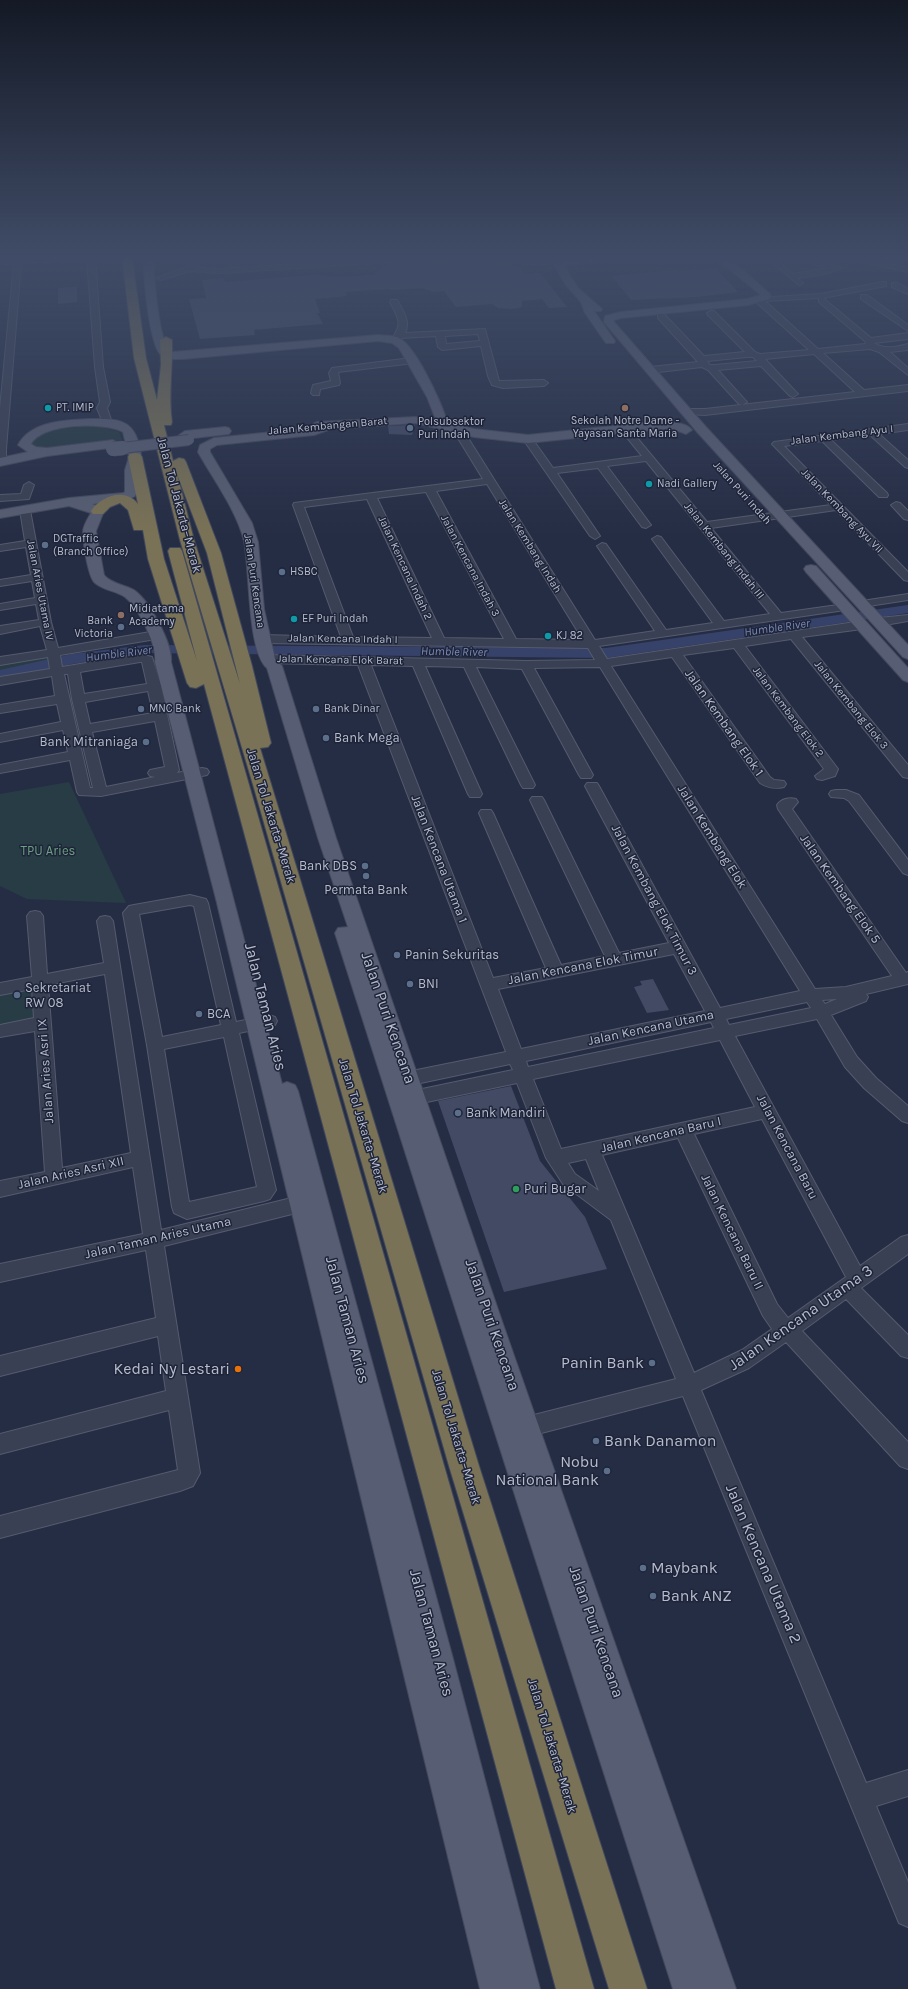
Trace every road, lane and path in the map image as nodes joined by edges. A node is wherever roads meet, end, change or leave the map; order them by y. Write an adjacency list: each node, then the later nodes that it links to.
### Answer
1 (488, 349): 26 (street)
2 (7, 350): 25 (street)
3 (98, 350): 38 (street)
4 (139, 350): 139 (highway, Jalan Tol Jakarta–Merak)
5 (162, 350): 20 (main road)
6 (166, 350): 20 (highway)
7 (174, 350): 17 (main road)
8 (243, 350): 17 (main road)
9 (405, 350): 21 (main road)
10 (633, 350): 23 (main road, Jalan Puri Indah)
11 (693, 350): 22 (street)
12 (749, 350): 19 (street)
13 (814, 350): 16 (street)
14 (829, 350): 16 (street)
15 (882, 350): 24 (street)
16 (816, 352): 19 (street); 29 (street)
17 (196, 354): 18 (main road)
18 (183, 356): 20 (highway)
19 (758, 358): 22 (street); 22 (street); 30 (street)
20 (166, 359): 139 (highway)
21 (411, 361): 28 (street); 32 (main road)
22 (706, 364): 23 (street); 33 (street)
23 (650, 370): 34 (main road, Jalan Puri Indah)
24 (908, 372)
25 (5, 374): 45 (street)
26 (544, 383)
27 (908, 388): 29 (street)
28 (316, 393)
29 (862, 393): 34 (street)
30 (793, 394)
31 (908, 396): 41 (street)
32 (433, 397): 36 (main road); 37 (main road)
33 (742, 402)
34 (686, 411): 41 (main road, Jalan Puri Indah)
35 (668, 413): 40 (main road, Jalan Kembangan Barat); 41 (main road, Jalan Puri Indah)
36 (420, 416): 37 (main road, Jalan Kembangan Barat); 48 (main road, Jalan Kembangan Barat)
37 (440, 418): 49 (main road, Jalan Kembangan Barat)
38 (112, 424): 52 (main road); 53 (main road)
39 (330, 425): 43 (main road, Jalan Kembangan Barat); 48 (main road, Jalan Kembangan Barat); 109 (main road, Jalan Puri Kencana)
40 (632, 426): 41 (main road, Jalan Kembangan Barat); 49 (main road, Jalan Kembangan Barat); 54 (street, Jalan Kembang Indah III)
41 (691, 427): 72 (main road, Jalan Puri Indah); 73 (main road, Jalan Puri Indah)
42 (908, 427): 44 (street, Jalan Kembang Ayu I)
43 (458, 430): 49 (main road, Jalan Kembangan Barat); 60 (street, Jalan Kembang Indah)
44 (871, 431): 47 (street, Jalan Kembang Ayu I); 58 (street)
45 (1, 435): 56 (street)
46 (146, 436): 55 (highway, Jalan Tol Jakarta–Merak)
47 (824, 437): 50 (street, Jalan Kembang Ayu I); 63 (street)
48 (187, 438): 51 (main road, Jalan Kembangan Barat, bridge)
49 (535, 438): 59 (street)
50 (777, 443): 68 (street, Jalan Kembang Ayu VII)
51 (113, 446): 52 (main road); 56 (main road)
52 (47, 452): 56 (main road)
53 (135, 457): 66 (main road); 93 (highway)
54 (648, 458): 57 (street); 76 (street, Jalan Kembang Indah III)
55 (152, 459)
56 (1, 460)
57 (600, 464): 59 (street); 75 (street)
58 (908, 465)
59 (550, 470): 79 (street)
60 (489, 481): 62 (street); 107 (street, Jalan Kembang Indah)
61 (29, 485): 65 (street)
62 (429, 488): 64 (street); 105 (street, Jalan Kencana Indah 3)
63 (884, 494)
64 (371, 496): 103 (street); 104 (street, Jalan Kencana Indah 2)
65 (0, 498)
66 (69, 502): 69 (main road); 70 (main road)
67 (896, 505): 74 (street)
68 (837, 507): 72 (street); 86 (street, Jalan Kembang Ayu VII)
69 (25, 510): 71 (main road); 81 (street, Jalan Aries Utama IV)
70 (98, 511): 93 (highway); 108 (main road, Jalan Taman Aries)
71 (0, 514)
72 (780, 515): 73 (street); 90 (main road, Jalan Puri Indah)
73 (764, 517): 76 (street); 77 (main road, Jalan Puri Indah)
74 (908, 517)
75 (646, 525)
76 (704, 526): 94 (street, Jalan Kembang Indah III)
77 (775, 528)
78 (171, 535): 120 (highway, Jalan Tol Jakarta–Merak)
79 (595, 536)
80 (657, 539): 99 (street)
81 (30, 543): 83 (street); 85 (street, Jalan Aries Utama IV)
82 (602, 546): 101 (street)
83 (0, 548)
84 (805, 562): 92 (main road)
85 (37, 577): 87 (street); 89 (street, Jalan Aries Utama IV)
86 (908, 578)
87 (0, 583)
88 (908, 597): 90 (street)
89 (41, 600): 91 (street); 97 (street, Jalan Aries Utama IV)
90 (864, 606): 96 (main road, Jalan Puri Indah)
91 (0, 607)
92 (847, 608): 94 (street, Jalan Kencana Indah I); 98 (main road)
93 (174, 616): 120 (highway)
94 (778, 617): 99 (street, Jalan Kencana Indah I)
95 (908, 618): 96 (street)
96 (878, 621): 111 (main road, Jalan Puri Indah)
97 (45, 622): 100 (street); 116 (street, Jalan Aries Utama IV)
98 (861, 624): 102 (street, Jalan Kencana Elok Barat); 121 (main road)
99 (721, 625): 101 (street, Jalan Kencana Indah I)
100 (0, 630)
101 (663, 634): 107 (street, Jalan Kencana Indah I)
102 (794, 635): 106 (street, Jalan Kencana Elok Barat); 134 (street, Jalan Kembang Elok 3)
103 (348, 639): 104 (street, Jalan Kencana Indah I); 109 (street, Jalan Kencana Indah I)
104 (439, 641): 105 (street, Jalan Kencana Indah I)
105 (512, 643): 107 (street, Jalan Kencana Indah I)
106 (738, 644): 110 (street, Jalan Kencana Elok Barat); 135 (street, Jalan Kembang Elok 2)
107 (593, 645): 115 (street, Jalan Kembang Indah)
108 (160, 646): 116 (street); 133 (main road, Jalan Taman Aries)
109 (266, 652): 113 (street, Jalan Kencana Elok Barat); 167 (main road, Jalan Puri Kencana)
110 (676, 653): 115 (street, Jalan Kencana Elok Barat); 136 (street, Jalan Kembang Elok 1)
111 (908, 654)
112 (0, 661): 116 (street)
113 (363, 661): 114 (street, Jalan Kencana Elok Barat); 154 (street, Jalan Kencana Utama 1)
114 (418, 662): 117 (street, Jalan Kencana Elok Barat); 140 (street)
115 (604, 662): 118 (street, Jalan Kencana Elok Barat); 156 (street, Jalan Kembang Elok)
116 (55, 663): 119 (street); 122 (street); 124 (street, Jalan Aries Utama IV)
117 (468, 663): 118 (street, Jalan Kencana Elok Barat); 137 (street)
118 (526, 665): 148 (street, Jalan Kembang Elok Timur 3)
119 (73, 668): 123 (street); 125 (street)
120 (200, 671): 198 (highway, Jalan Tol Jakarta–Merak)
121 (908, 677)
122 (0, 681)
123 (155, 686): 125 (street); 127 (street)
124 (62, 699): 126 (street); 128 (street, Jalan Aries Utama IV)
125 (78, 699): 129 (street)
126 (0, 709)
127 (161, 716): 129 (street); 133 (street)
128 (68, 726): 130 (street); 131 (street, Jalan Aries Utama IV)
129 (85, 729): 138 (street)
130 (0, 738)
131 (76, 755): 132 (street); 138 (street, Jalan Aries Utama IV)
132 (0, 769)
133 (185, 773): 138 (street); 159 (main road, Jalan Taman Aries)
134 (908, 773)
135 (822, 776)
136 (779, 784)
137 (528, 785)
138 (100, 788)
139 (263, 788): 199 (highway, Jalan Tol Jakarta–Merak)
140 (475, 794)
141 (836, 794): 145 (street)
142 (537, 800): 149 (street)
143 (791, 802): 153 (street, Jalan Kembang Elok 5)
144 (486, 813): 151 (street)
145 (908, 870)
146 (35, 916): 152 (street, Jalan Aries Asri IX)
147 (105, 921): 150 (street)
148 (679, 947): 149 (street, Jalan Kencana Elok Timur); 158 (street, Jalan Kembang Elok Timur 3)
149 (615, 960): 151 (street, Jalan Kencana Elok Timur)
150 (113, 967): 152 (street); 172 (street)
151 (556, 972): 154 (street, Jalan Kencana Elok Timur)
152 (41, 981): 155 (street); 160 (street, Jalan Aries Asri IX)
153 (903, 982): 156 (street, Jalan Kencana Utama); 157 (street, Jalan Kencana Utama)
154 (488, 985): 165 (street, Jalan Kencana Utama 1)
155 (0, 989)
156 (811, 995): 157 (street, Jalan Kembang Elok); 158 (street, Jalan Kencana Utama)
157 (821, 1012): 163 (street, Jalan Kencana Utama); 169 (street, Jalan Kembang Elok)
158 (716, 1015): 163 (street, Jalan Kencana Baru); 165 (street, Jalan Kencana Utama)
159 (263, 1022): 161 (street); 176 (main road, Jalan Taman Aries)
160 (43, 1023): 162 (street); 174 (street, Jalan Aries Asri IX)
161 (229, 1029): 164 (street); 164 (street); 164 (street)
162 (0, 1031)
163 (725, 1032): 166 (street, Jalan Kencana Utama); 168 (street, Jalan Kencana Baru)
164 (155, 1045)
165 (516, 1056): 166 (street); 167 (street, Jalan Kencana Utama)
166 (523, 1075): 167 (street, Jalan Kencana Utama); 173 (street)
167 (404, 1090): 188 (main road, Jalan Puri Kencana); 200 (main road, Jalan Puri Kencana)
168 (767, 1111): 170 (street, Jalan Kencana Baru I); 181 (street, Jalan Kencana Baru)
169 (908, 1116)
170 (683, 1130): 171 (street, Jalan Kencana Baru I); 183 (street, Jalan Kencana Baru II)
171 (591, 1150): 173 (street, Jalan Kencana Baru I); 177 (street, Jalan Kencana Utama 2)
172 (141, 1158): 174 (street, Jalan Aries Asri XII); 178 (street)
173 (555, 1158): 177 (street)
174 (54, 1178): 175 (street, Jalan Aries Asri XII)
175 (0, 1189)
176 (308, 1202): 178 (street, Jalan Taman Aries Utama); 195 (main road, Jalan Taman Aries)
177 (618, 1215): 186 (street, Jalan Kencana Utama 2)
178 (153, 1240): 180 (street, Jalan Taman Aries Utama); 182 (street)
179 (906, 1247): 181 (street, Jalan Kencana Utama 3)
180 (0, 1273)
181 (852, 1283): 183 (street, Jalan Kencana Utama 3); 184 (street, Jalan Kencana Baru)
182 (166, 1325): 185 (street); 187 (street)
183 (787, 1330): 186 (street, Jalan Kencana Utama 3); 190 (street, Jalan Kencana Baru II)
184 (908, 1350)
185 (0, 1366)
186 (689, 1385): 188 (street, Jalan Kencana Utama 3); 193 (street, Jalan Kencana Utama 2)
187 (178, 1398): 189 (street); 191 (street)
188 (526, 1427): 201 (main road, Jalan Puri Kencana)
189 (0, 1444)
190 (908, 1458)
191 (0, 1527)
192 (908, 1783): 193 (street)
193 (860, 1798): 194 (street, Jalan Kencana Utama 2)
194 (908, 1914)
195 (500, 1950): 196 (main road, Jalan Taman Aries); 197 (main road, Jalan Taman Aries)
196 (497, 1989)
197 (523, 1989)
198 (575, 1989)
199 (628, 1989)
200 (690, 1989)
201 (719, 1989)

